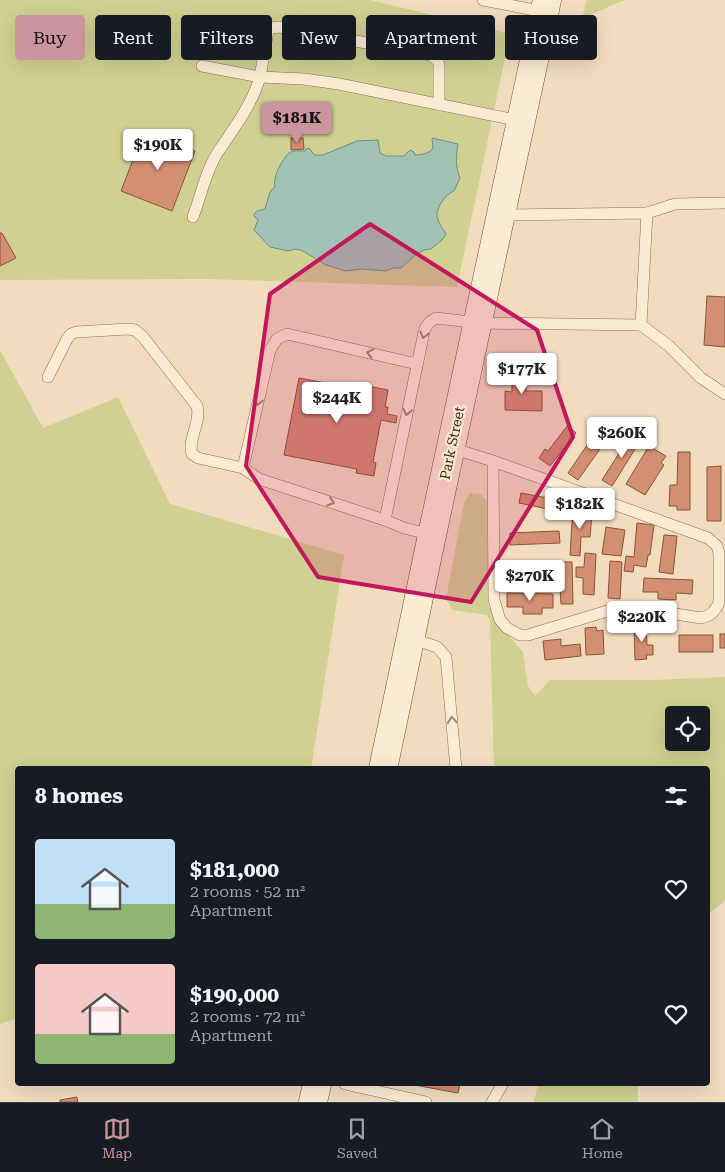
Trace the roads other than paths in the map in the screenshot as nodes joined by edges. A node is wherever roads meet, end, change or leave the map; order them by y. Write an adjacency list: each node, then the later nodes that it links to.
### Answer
1 (483, 0): 2 (lane)
2 (546, 6): 6 (main road, Park Street)
3 (202, 66): 4 (lane)
4 (260, 77): 5 (lane); 5 (lane); 10 (lane)
5 (439, 105): 6 (lane)
6 (522, 121): 9 (main road, Park Street)
7 (725, 203): 8 (lane)
8 (648, 213): 9 (lane); 12 (lane)
9 (500, 215): 11 (main road, Park Street)
10 (194, 217)
11 (478, 323): 12 (lane); 13 (lane, one-way to 13); 16 (main road, Park Street)
12 (641, 326): 15 (lane)
13 (417, 364): 18 (lane, one-way to 18); 19 (lane, one-way to 19)
14 (48, 377): 18 (lane)
15 (725, 394)
16 (450, 448): 17 (lane); 20 (main road, Park Street)
17 (493, 461): 17 (lane)
18 (243, 468): 19 (lane, one-way to 19)
19 (385, 520): 20 (lane)
20 (432, 535): 21 (main road, Park Street)
21 (411, 638): 22 (main road, Park Street); 23 (lane, one-way to 21)
22 (384, 766)
23 (456, 766)
24 (317, 1086): 27 (main road)
25 (354, 1086): 28 (lane)
26 (501, 1086): 29 (lane)
27 (313, 1102)
28 (426, 1102)
29 (492, 1102)

